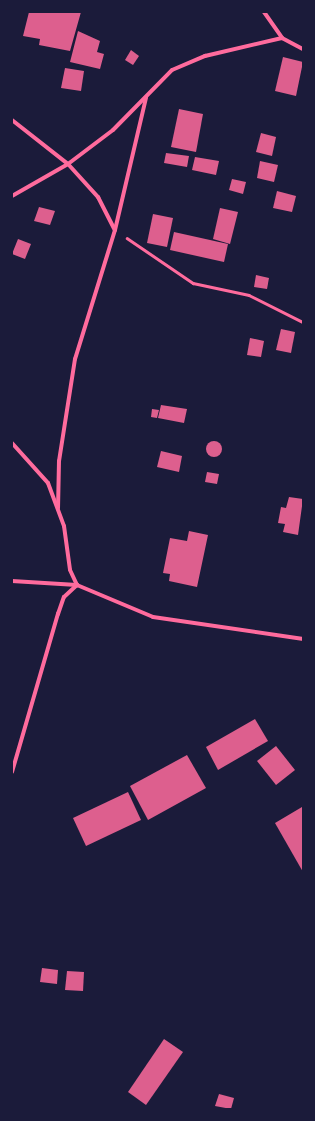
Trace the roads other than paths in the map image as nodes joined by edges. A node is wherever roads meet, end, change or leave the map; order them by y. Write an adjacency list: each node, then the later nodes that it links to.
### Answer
1 (264, 12): 2 (street)
2 (282, 38): 3 (street); 4 (street)
3 (303, 49)
4 (146, 98): 6 (street); 8 (street)
5 (12, 120): 6 (street)
6 (68, 164): 7 (street); 8 (street)
7 (12, 196)
8 (115, 230): 10 (street)
9 (12, 443): 10 (street)
10 (58, 508): 12 (street)
11 (12, 581): 12 (street)
12 (76, 584): 13 (street); 14 (street)
13 (303, 639)
14 (12, 772)

